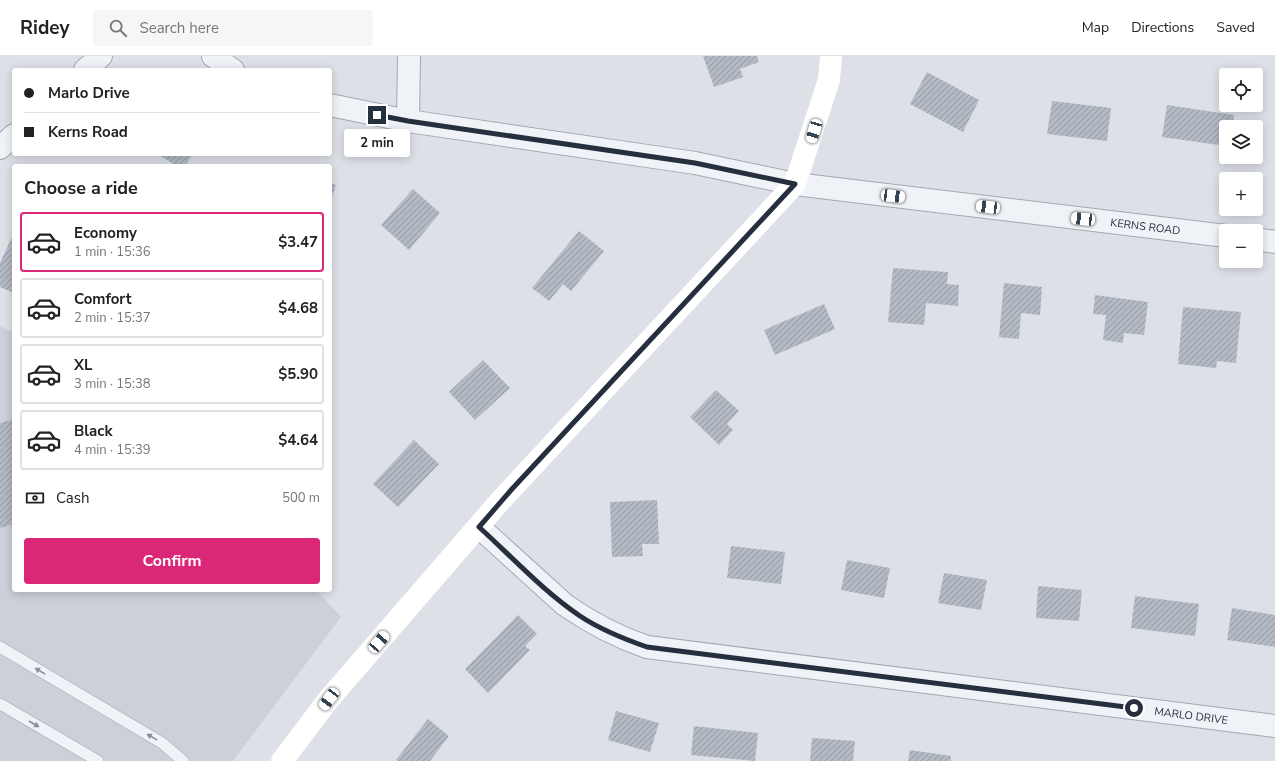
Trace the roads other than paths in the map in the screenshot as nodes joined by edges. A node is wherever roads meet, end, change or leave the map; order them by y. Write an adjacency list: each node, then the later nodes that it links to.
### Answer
1 (101, 56): 5 (street)
2 (213, 56): 6 (street)
3 (410, 56): 8 (street)
4 (831, 56): 11 (main road)
5 (87, 68)
6 (230, 68)
7 (332, 105): 8 (street, KERNS ROAD)
8 (408, 121): 11 (street, KERNS ROAD)
9 (12, 137): 10 (street)
10 (0, 148)
11 (795, 184): 12 (street, KERNS ROAD); 15 (main road)
12 (1219, 235)
13 (1263, 240): 14 (street)
14 (1275, 242)
15 (479, 527): 18 (street, MARLO DRIVE); 21 (main road)
16 (0, 647): 20 (lane, one-way to 16)
17 (0, 704): 19 (lane, one-way to 19)
18 (1275, 726)
19 (98, 761)
20 (183, 761)
21 (282, 761)

